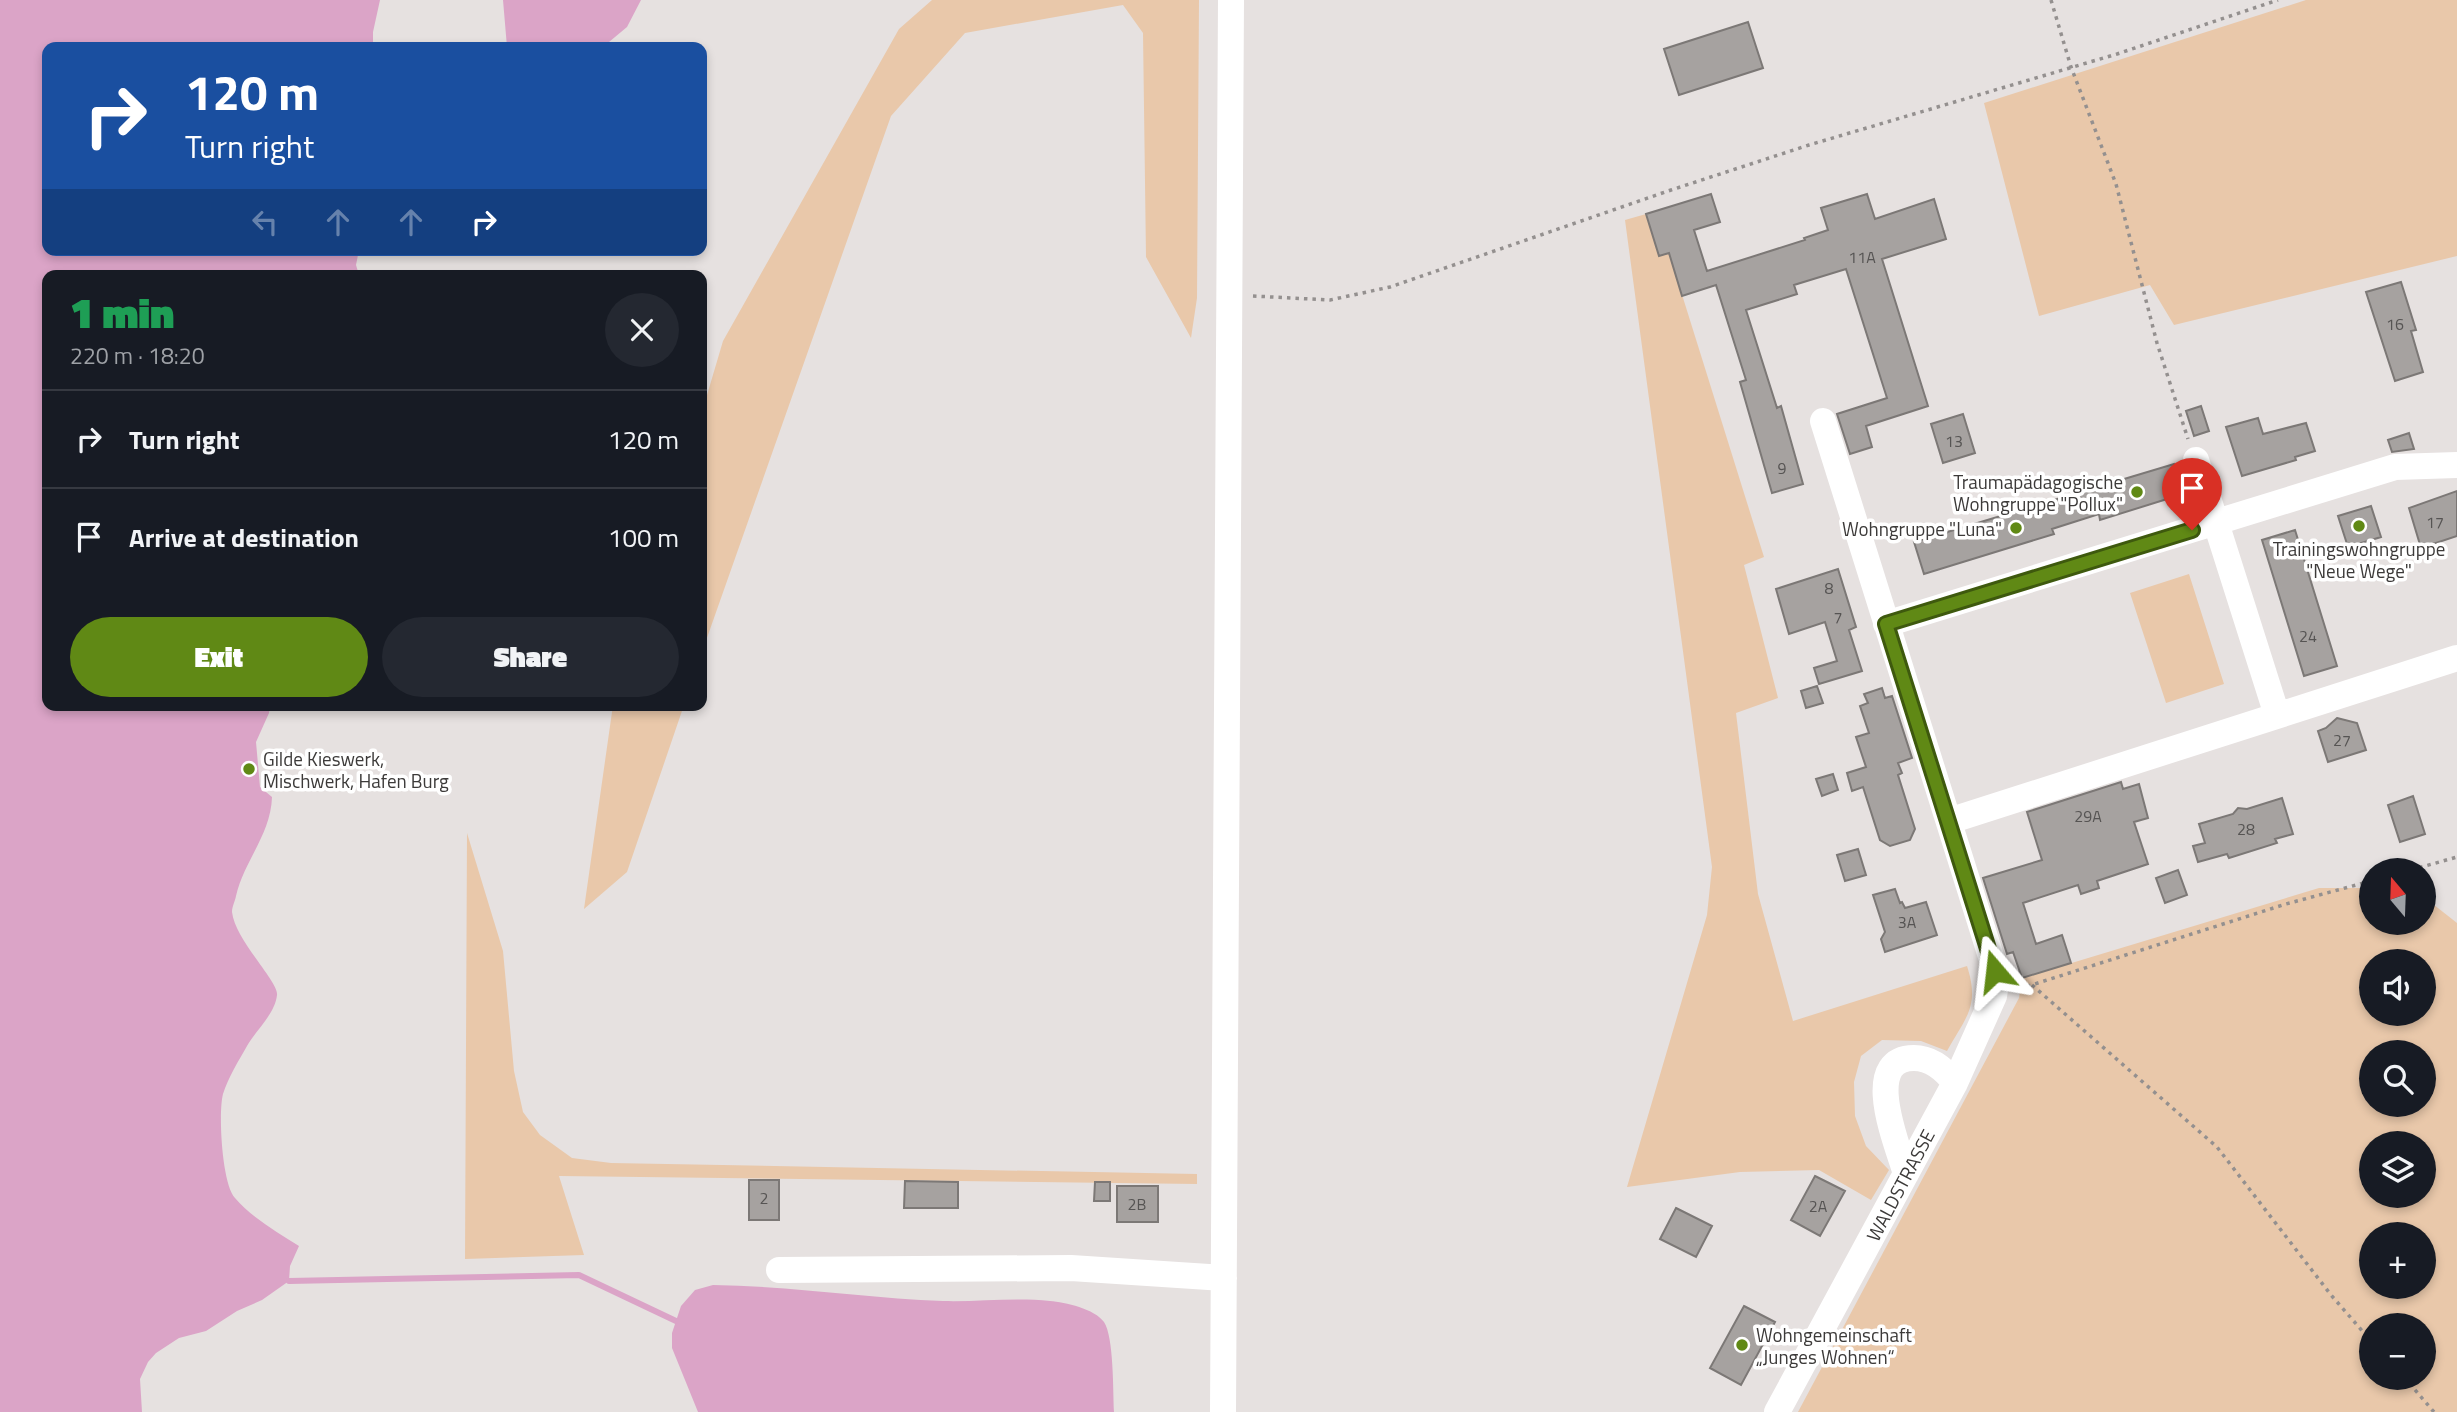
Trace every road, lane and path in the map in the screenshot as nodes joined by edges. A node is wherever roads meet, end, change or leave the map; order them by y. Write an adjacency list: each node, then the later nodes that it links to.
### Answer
1 (1231, 0): 5 (street)
2 (2051, 0): 4 (path)
3 (2278, 0): 4 (path)
4 (2071, 67): 5 (path); 7 (path)
5 (1229, 295): 22 (street)
6 (1823, 421): 10 (street, WALDSTRASSE)
7 (2196, 460): 9 (street)
8 (2457, 465): 9 (street)
9 (2217, 522): 10 (street); 12 (street)
10 (1886, 624): 13 (street, WALDSTRASSE)
11 (2457, 658): 12 (street)
12 (2277, 715): 13 (street)
13 (1949, 821): 18 (street, WALDSTRASSE)
14 (2457, 857): 15 (path)
15 (2436, 863)
16 (2359, 884): 17 (path)
17 (2032, 985): 18 (path); 23 (path)
18 (1994, 996): 19 (street, WALDSTRASSE)
19 (1955, 1083): 20 (street, WALDSTRASSE); 20 (street)
20 (1906, 1174): 26 (street, WALDSTRASSE)
21 (779, 1270): 22 (street)
22 (1224, 1278): 25 (street)
23 (2359, 1327)
24 (2415, 1390): 27 (path)
25 (1223, 1412)
26 (1777, 1412)
27 (2434, 1412)

